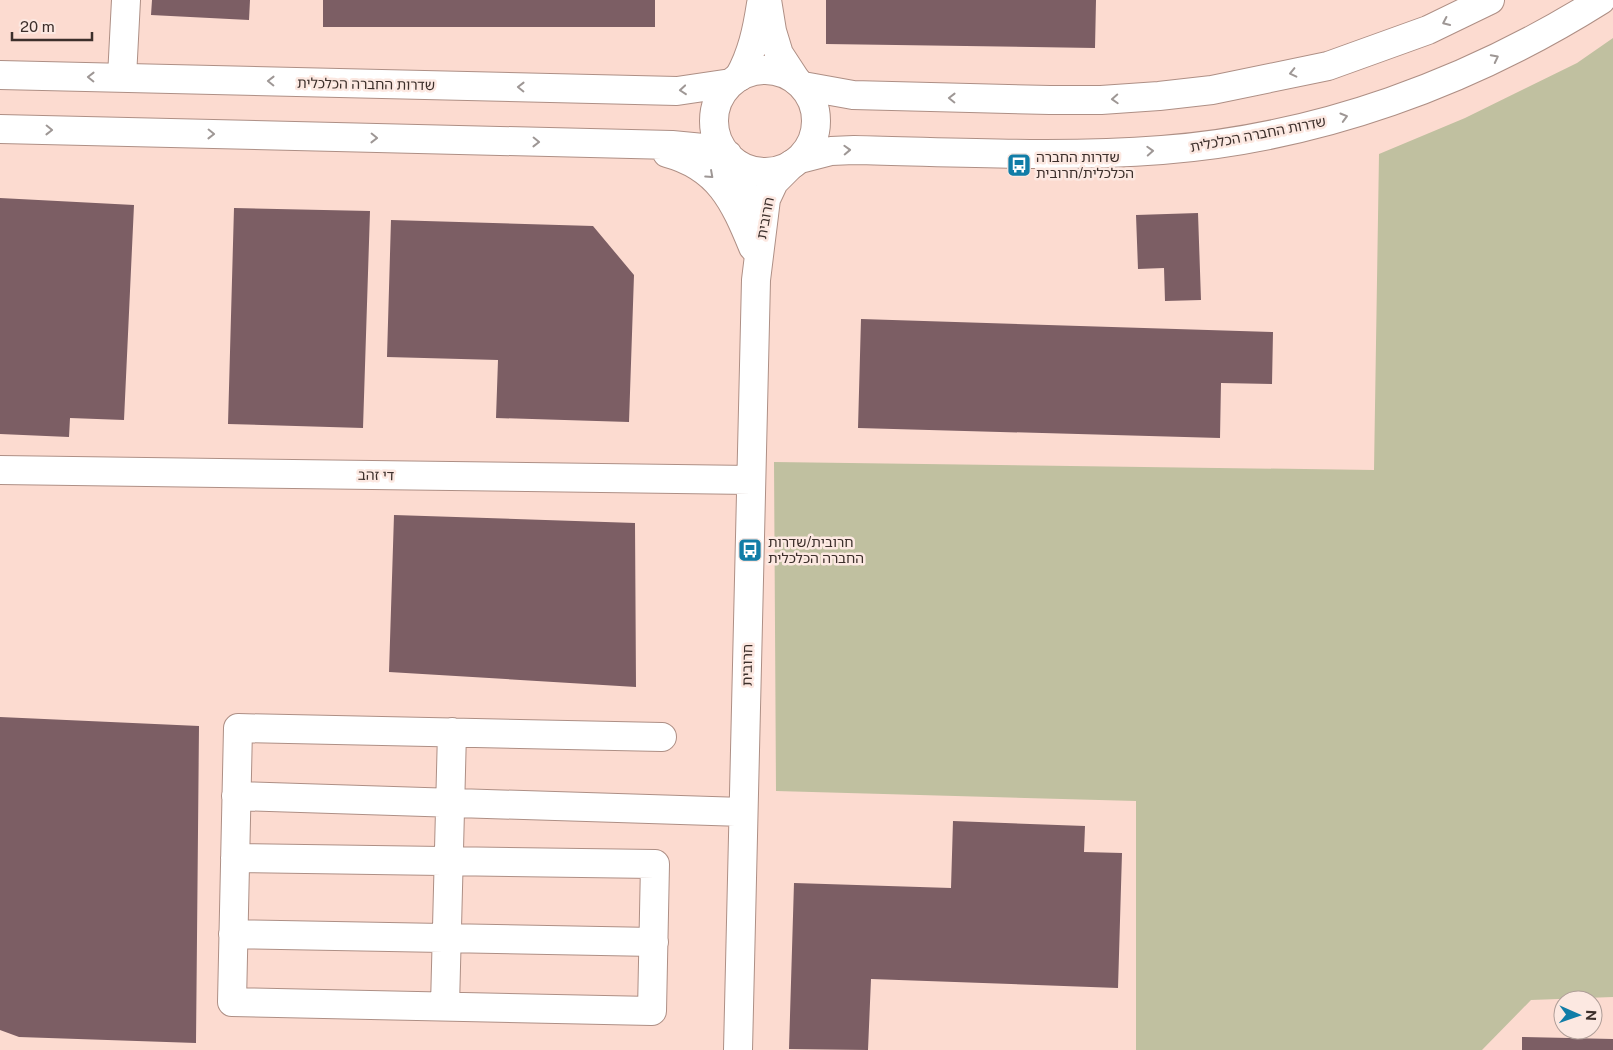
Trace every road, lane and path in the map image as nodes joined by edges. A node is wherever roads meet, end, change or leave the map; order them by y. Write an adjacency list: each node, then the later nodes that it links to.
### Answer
1 (126, 0): 7 (main road)
2 (762, 0): 8 (main road)
3 (767, 0): 9 (main road)
4 (1490, 0): 9 (main road, one-way to 9)
5 (1601, 0): 13 (main road, שדרות החברה הכלכלית, one-way to 5)
6 (0, 74): 7 (main road, שדרות החברה הכלכלית, one-way to 6)
7 (122, 78): 8 (main road, שדרות החברה הכלכלית, one-way to 7)
8 (735, 80): 9 (main road); 12 (main road)
9 (799, 83): 13 (main road)
10 (0, 129): 11 (main road, one-way to 11)
11 (634, 144): 12 (main road); 14 (main road, one-way to 14)
12 (732, 159): 13 (main road); 14 (main road, חרובית)
13 (796, 161): 15 (main road, חרובית)
14 (753, 247): 15 (main road, חרובית)
15 (756, 280): 17 (main road, חרובית)
16 (0, 470): 17 (main road, די זהב)
17 (752, 480): 22 (main road, חרובית)
18 (452, 732): 19 (main road); 20 (main road); 21 (main road)
19 (662, 737)
20 (236, 796): 21 (main road); 23 (main road)
21 (450, 803): 22 (main road); 24 (main road)
22 (744, 812): 29 (main road, חרובית)
23 (235, 858): 24 (main road); 25 (main road)
24 (449, 861): 26 (main road); 27 (main road)
25 (233, 934): 26 (main road); 28 (main road)
26 (447, 938): 27 (main road); 28 (main road)
27 (654, 942): 28 (main road)
28 (445, 1006)
29 (738, 1050)

